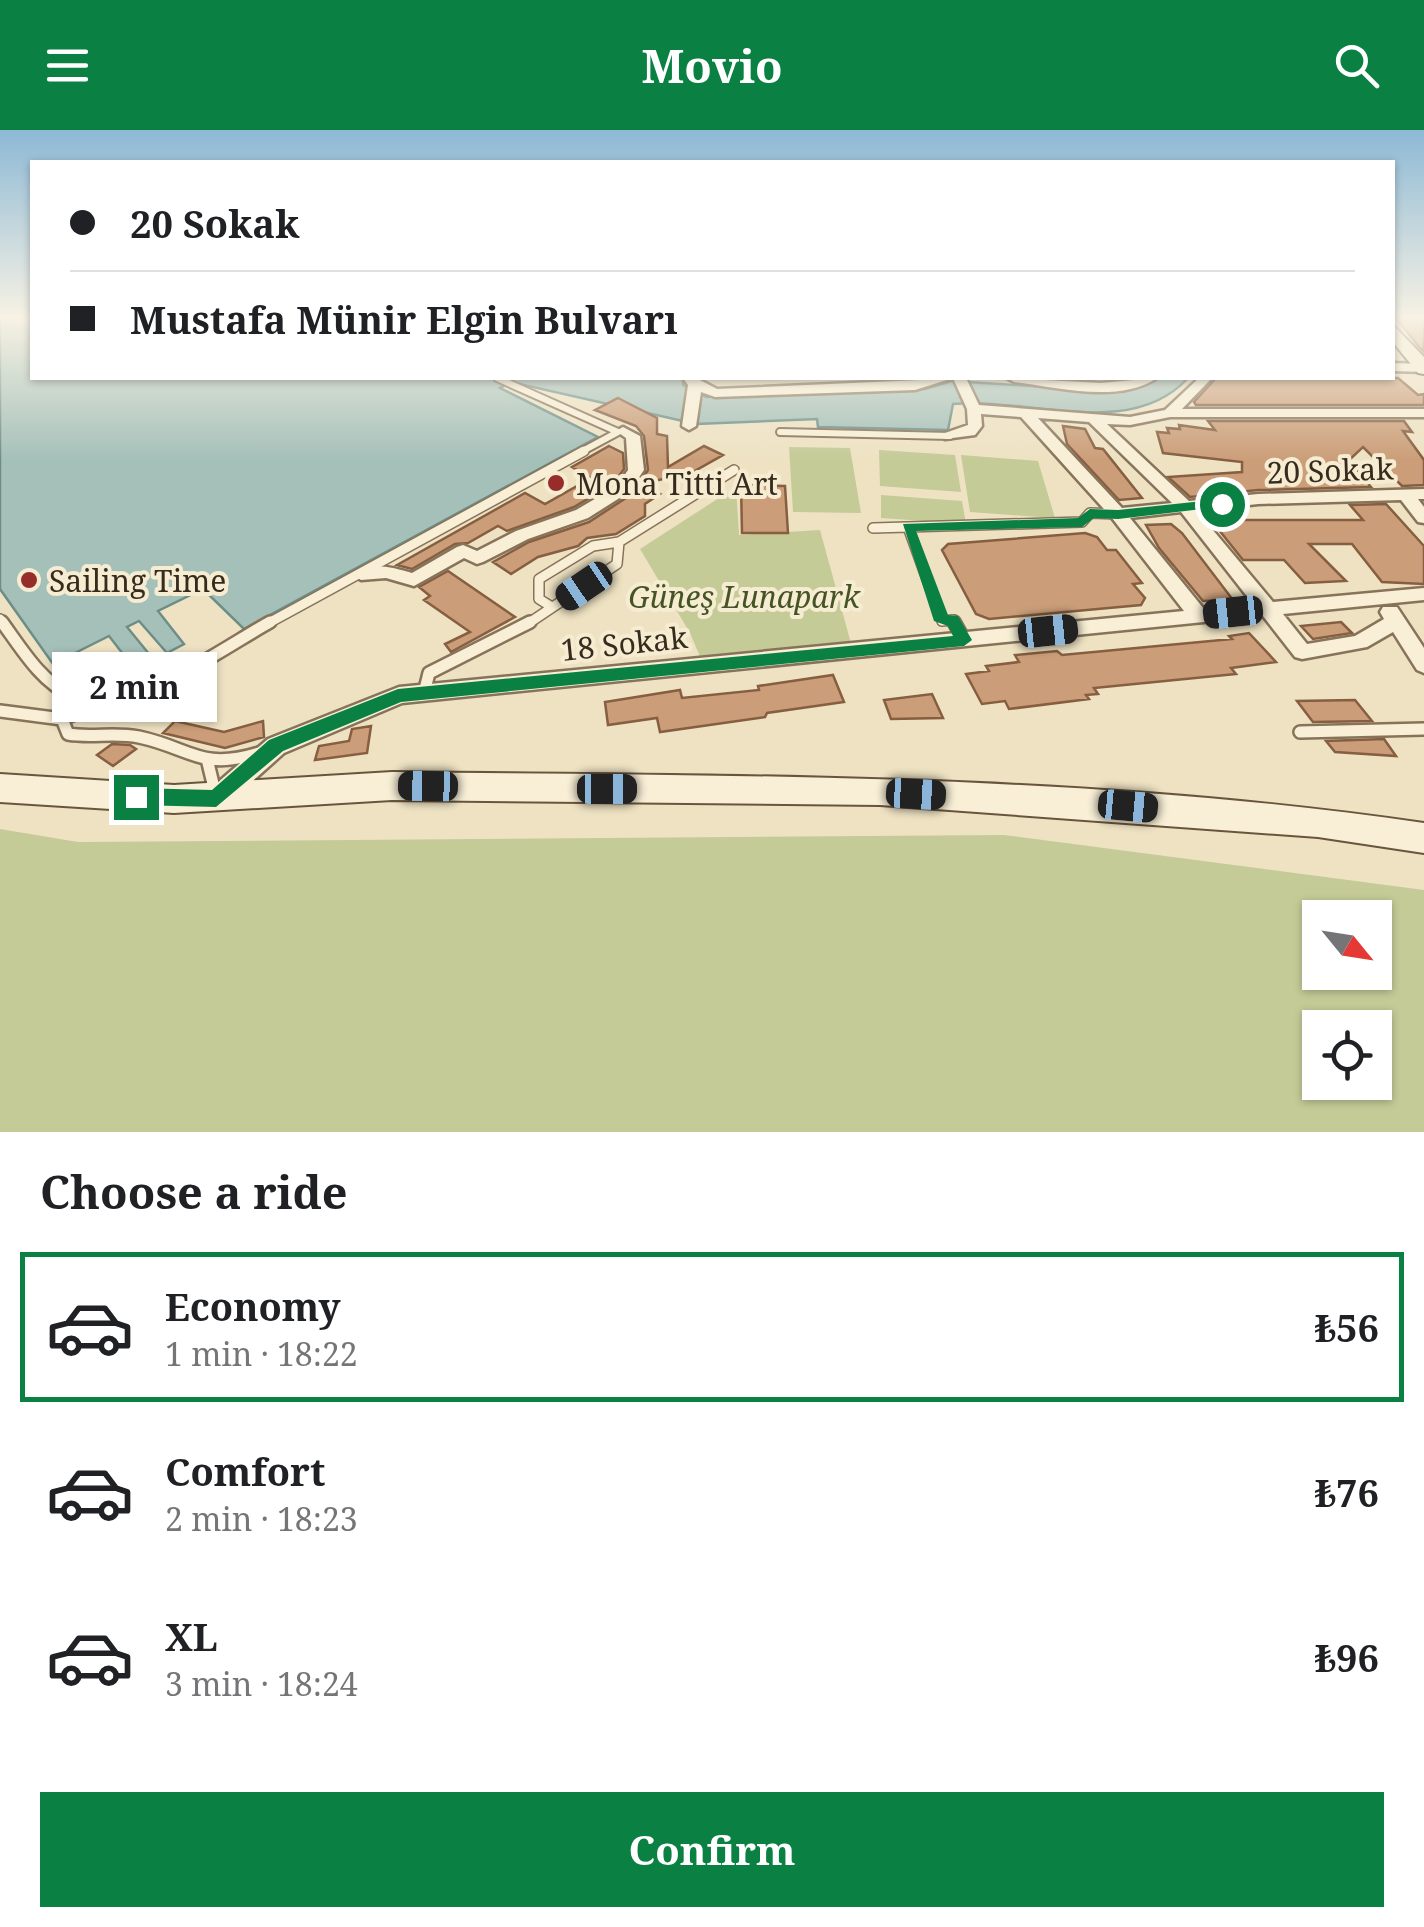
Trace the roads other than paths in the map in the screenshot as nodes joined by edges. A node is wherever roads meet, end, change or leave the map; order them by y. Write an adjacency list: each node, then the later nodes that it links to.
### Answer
1 (1395, 368): 2 (street)
2 (1423, 369)
3 (501, 380): 30 (lane)
4 (926, 380): 10 (street)
5 (957, 380): 12 (street)
6 (1145, 380): 9 (street)
7 (1204, 380): 13 (street)
8 (692, 381): 11 (street); 17 (street)
9 (1082, 381)
10 (895, 382): 11 (street)
11 (792, 385)
12 (973, 407): 15 (street); 20 (street)
13 (1170, 413): 14 (street); 16 (street)
14 (1424, 413)
15 (1026, 414): 16 (street); 25 (street)
16 (1095, 420): 24 (street)
17 (689, 426)
18 (624, 431): 30 (street)
19 (780, 432): 20 (lane)
20 (950, 436)
21 (734, 470): 29 (lane)
22 (1405, 494): 23 (street, 20 Sokak); 24 (street, 20 Sokak); 26 (street)
23 (1424, 494)
24 (1186, 508): 25 (street, 20 Sokak); 34 (street)
25 (1118, 514): 27 (lane); 35 (street)
26 (1424, 518)
27 (908, 527): 28 (lane); 38 (lane)
28 (873, 528)
29 (619, 542): 33 (lane); 33 (lane)
30 (361, 574): 41 (lane)
31 (1424, 594): 32 (street, 18 Sokak)
32 (1381, 598): 34 (street, 18 Sokak); 37 (street)
33 (552, 607): 40 (lane)
34 (1267, 608): 35 (street, 18 Sokak); 37 (street)
35 (1198, 615): 38 (street, 18 Sokak)
36 (0, 619): 41 (lane)
37 (1396, 621): 39 (street)
38 (964, 640): 40 (street, 18 Sokak)
39 (1424, 665)
40 (424, 693): 46 (street, 18 Sokak)
41 (101, 703): 43 (lane)
42 (0, 711): 43 (lane)
43 (62, 720): 47 (lane)
44 (1424, 729): 45 (lane)
45 (1300, 732)
46 (276, 746): 47 (lane); 49 (street, 18 Sokak)
47 (208, 763): 49 (lane)
48 (0, 788): 49 (street)
49 (216, 798): 50 (street)
50 (1424, 838)

